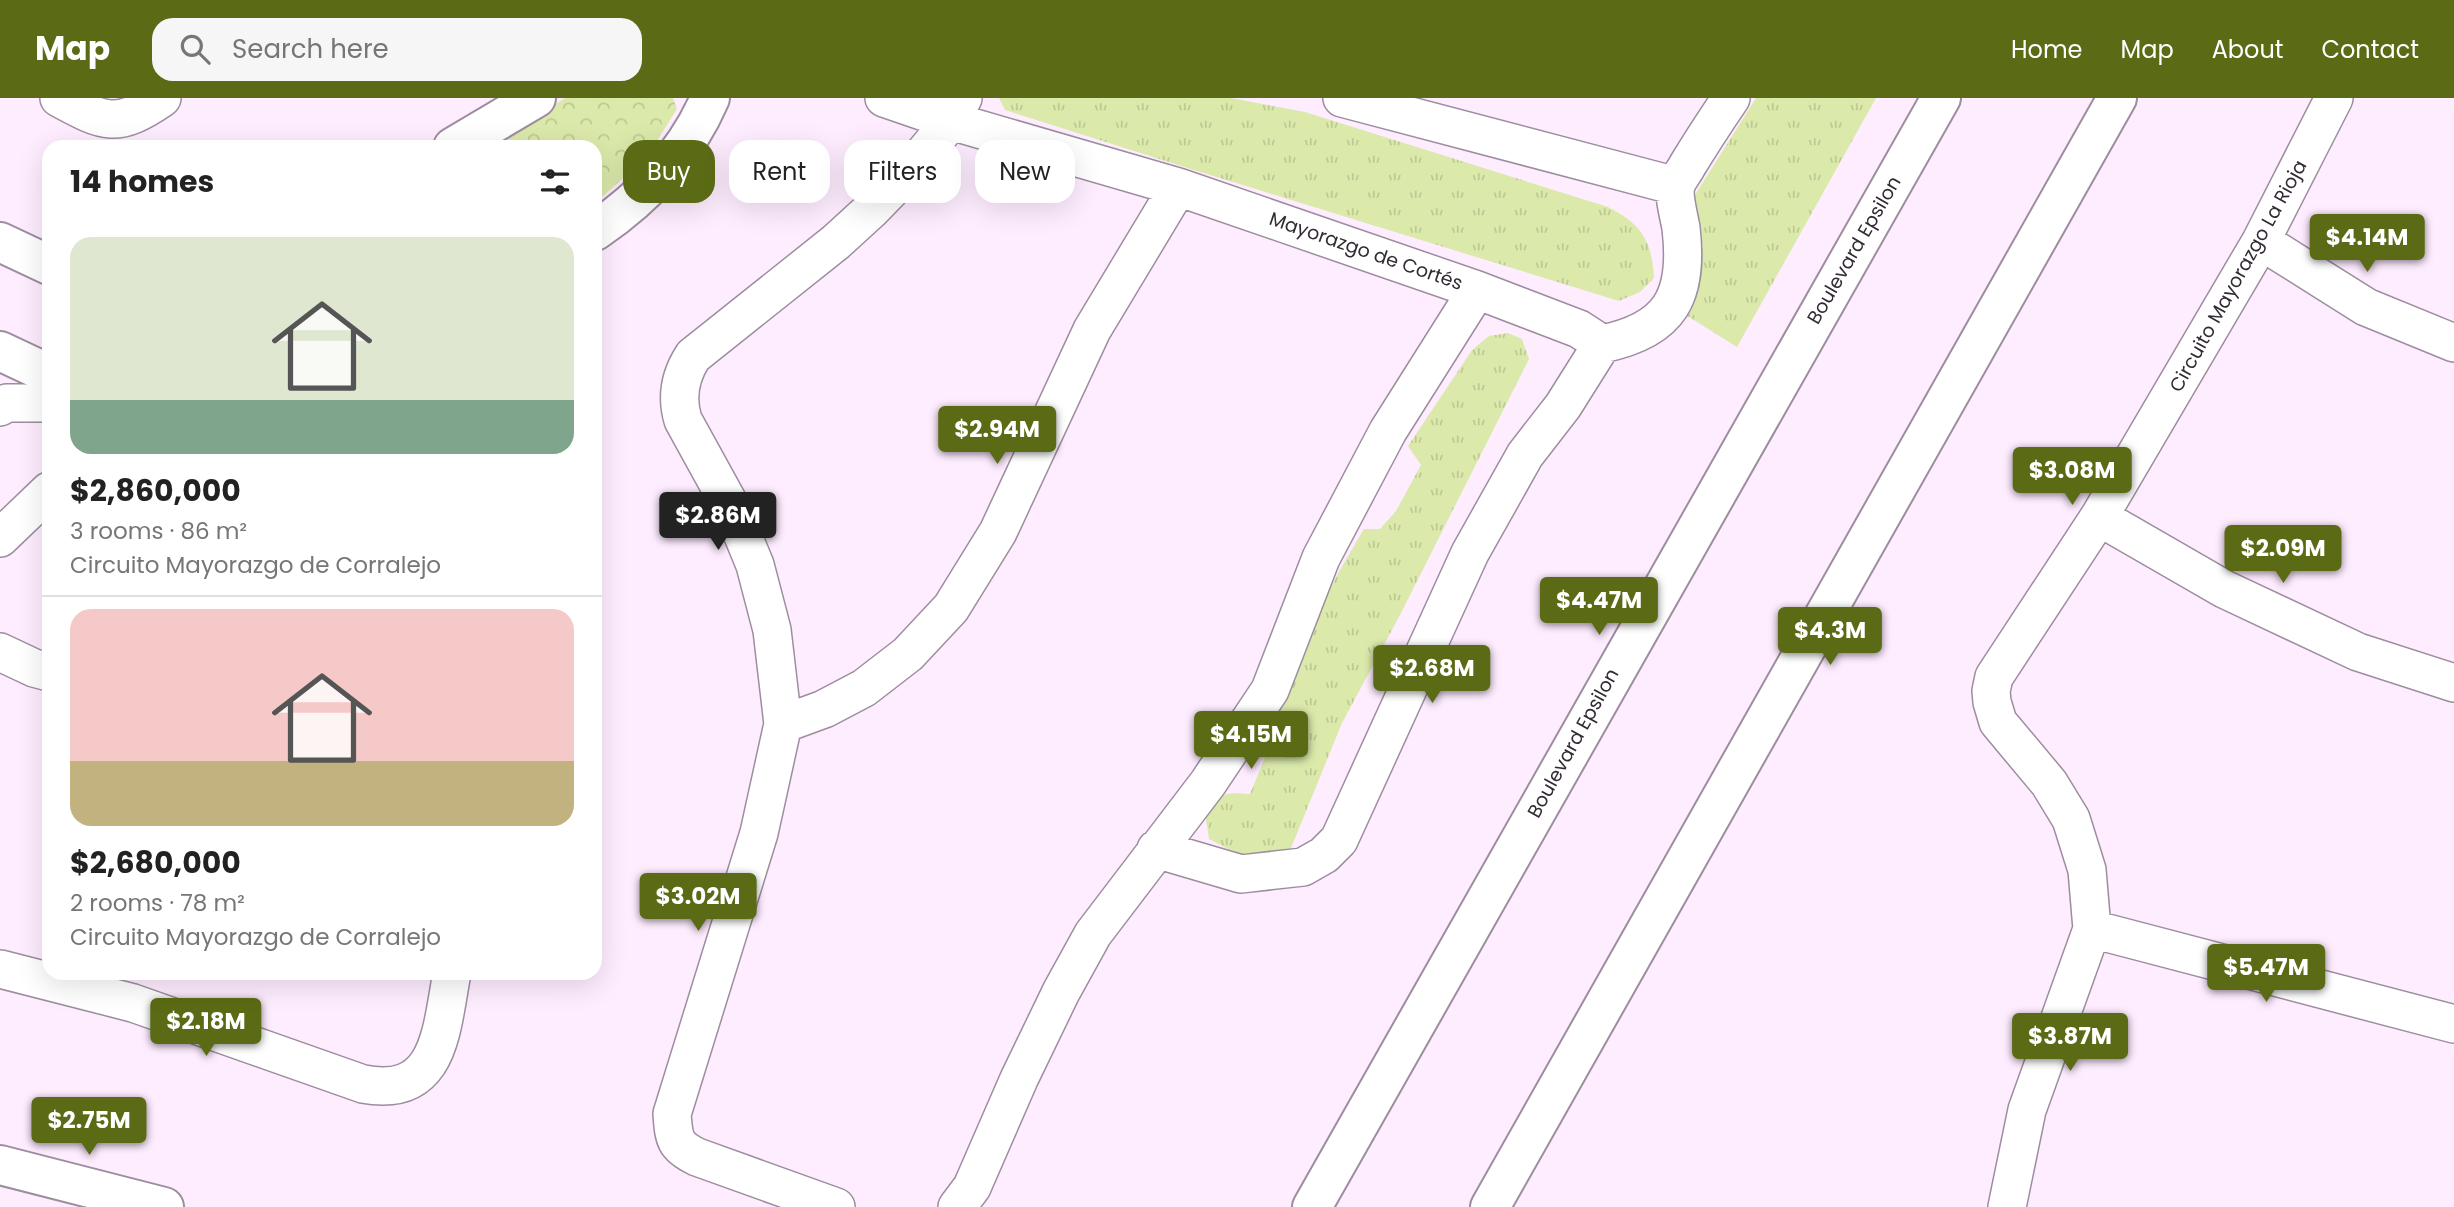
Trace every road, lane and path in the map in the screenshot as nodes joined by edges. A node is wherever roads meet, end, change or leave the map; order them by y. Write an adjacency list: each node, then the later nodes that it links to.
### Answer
1 (59, 98): 2 (street)
2 (162, 98)
3 (536, 98): 12 (street)
4 (710, 98): 15 (street)
5 (884, 98): 11 (street, Mayorazgo de Cortés)
6 (1342, 98): 13 (street)
7 (1731, 98): 13 (street)
8 (1941, 98): 44 (street, Boulevard Epsilon)
9 (2117, 98): 45 (street)
10 (2334, 98): 16 (street, Circuito Mayorazgo La Rioja)
11 (957, 110): 14 (street, Mayorazgo de Cortés); 32 (street)
12 (465, 140)
13 (1676, 186): 21 (street)
14 (1178, 187): 19 (street, Mayorazgo de Cortés); 32 (street)
15 (602, 226)
16 (2261, 241): 20 (street); 27 (street, Circuito Mayorazgo La Rioja)
17 (0, 242): 18 (street)
18 (42, 262)
19 (1477, 290): 21 (street, Mayorazgo de Cortés); 33 (street)
20 (2454, 343)
21 (1602, 344): 33 (street)
22 (0, 351): 23 (street)
23 (42, 371)
24 (42, 402): 25 (street)
25 (0, 407)
26 (42, 498): 28 (street)
27 (2099, 517): 31 (street); 34 (street, Circuito Mayorazgo La Rioja)
28 (0, 538)
29 (0, 652): 30 (street)
30 (42, 670)
31 (2454, 683)
32 (783, 724): 42 (street)
33 (1156, 849): 43 (street)
34 (2092, 929): 39 (street); 46 (street, Circuito Mayorazgo La Rioja)
35 (0, 969): 36 (street)
36 (42, 980)
37 (43, 980): 38 (street)
38 (451, 980)
39 (2454, 1024)
40 (0, 1165): 41 (street)
41 (164, 1207)
42 (836, 1207)
43 (957, 1207)
44 (1312, 1207)
45 (1490, 1207)
46 (2007, 1207)

